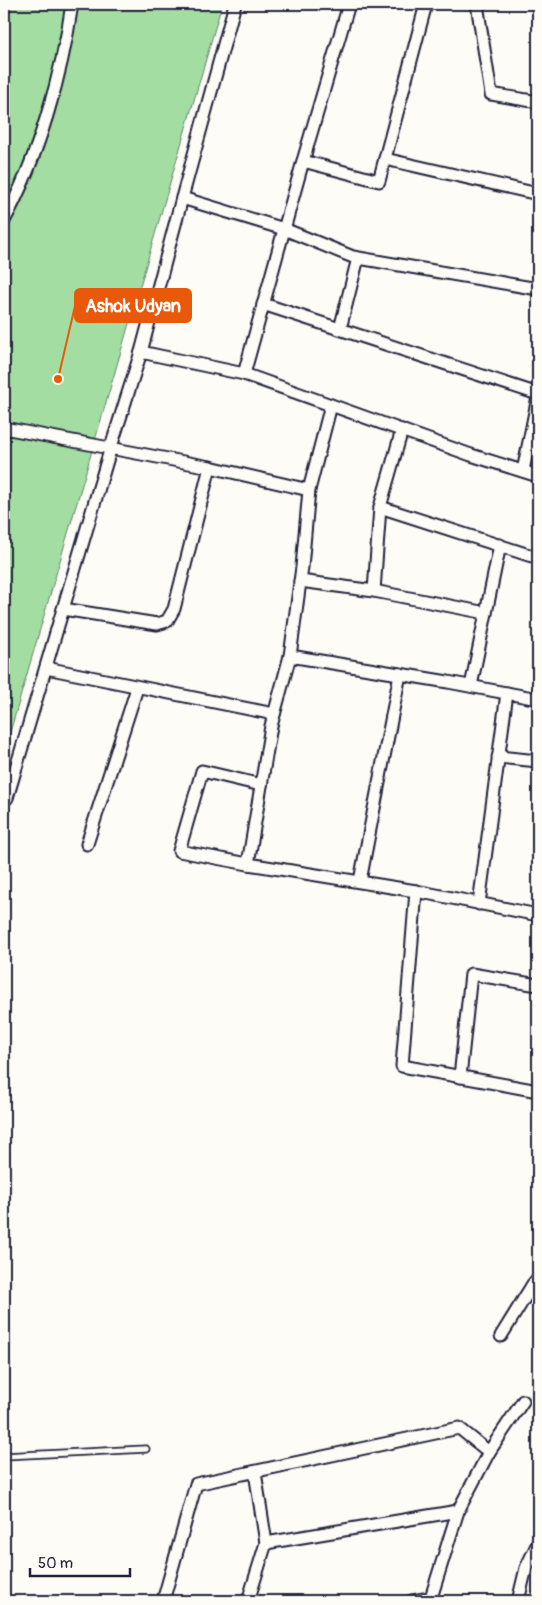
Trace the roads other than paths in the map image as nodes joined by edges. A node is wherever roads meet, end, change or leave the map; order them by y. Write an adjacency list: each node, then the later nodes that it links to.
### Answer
1 (72, 4): 11 (street)
2 (235, 4): 10 (street)
3 (349, 4): 8 (street)
4 (426, 4): 7 (street)
5 (477, 4): 6 (street)
6 (538, 102)
7 (385, 159): 8 (street); 9 (street)
8 (303, 160): 12 (street)
9 (538, 194)
10 (182, 198): 12 (street); 17 (street)
11 (4, 222)
12 (284, 229): 13 (street); 15 (street)
13 (358, 258): 14 (street); 16 (street)
14 (538, 289)
15 (263, 304): 16 (street); 18 (street)
16 (340, 329): 19 (street)
17 (141, 352): 18 (street); 23 (street)
18 (244, 374): 20 (street)
19 (538, 395): 25 (street)
20 (331, 405): 22 (street); 27 (street)
21 (4, 428): 23 (street)
22 (402, 430): 25 (street); 28 (street)
23 (111, 448): 24 (street); 33 (street)
24 (210, 467): 27 (street); 33 (street)
25 (523, 471): 26 (street)
26 (538, 476)
27 (309, 490): 31 (street)
28 (380, 507): 29 (street); 32 (street)
29 (500, 546): 30 (street); 34 (street)
30 (538, 558)
31 (300, 581): 32 (street); 35 (street)
32 (374, 591): 34 (street)
33 (63, 609): 36 (street)
34 (486, 613): 38 (street)
35 (290, 656): 37 (street); 42 (street)
36 (46, 668): 39 (street); 46 (street)
37 (400, 674): 38 (street); 49 (street)
38 (471, 686): 40 (street)
39 (137, 688): 42 (street); 47 (street)
40 (507, 693): 41 (street); 43 (street)
41 (538, 700)
42 (274, 714): 45 (street)
43 (498, 757): 44 (street); 51 (street)
44 (538, 761)
45 (261, 785): 48 (street); 48 (street)
46 (4, 797)
47 (87, 844)
48 (248, 864): 49 (street)
49 (360, 881): 50 (street)
50 (416, 892): 51 (street); 54 (street)
51 (479, 904): 52 (street)
52 (538, 915)
53 (538, 985): 54 (street)
54 (460, 1077): 55 (street)
55 (538, 1091)
56 (538, 1278): 57 (street)
57 (502, 1336)
58 (523, 1401): 60 (street)
59 (146, 1449): 61 (lane)
60 (489, 1452): 62 (street); 63 (street)
61 (4, 1456)
62 (255, 1472): 64 (street); 67 (street)
63 (458, 1511): 64 (street); 66 (street)
64 (266, 1543): 68 (street)
65 (538, 1543): 70 (street)
66 (430, 1600): 69 (street)
67 (163, 1601)
68 (248, 1601)
69 (412, 1601)
70 (518, 1601)

